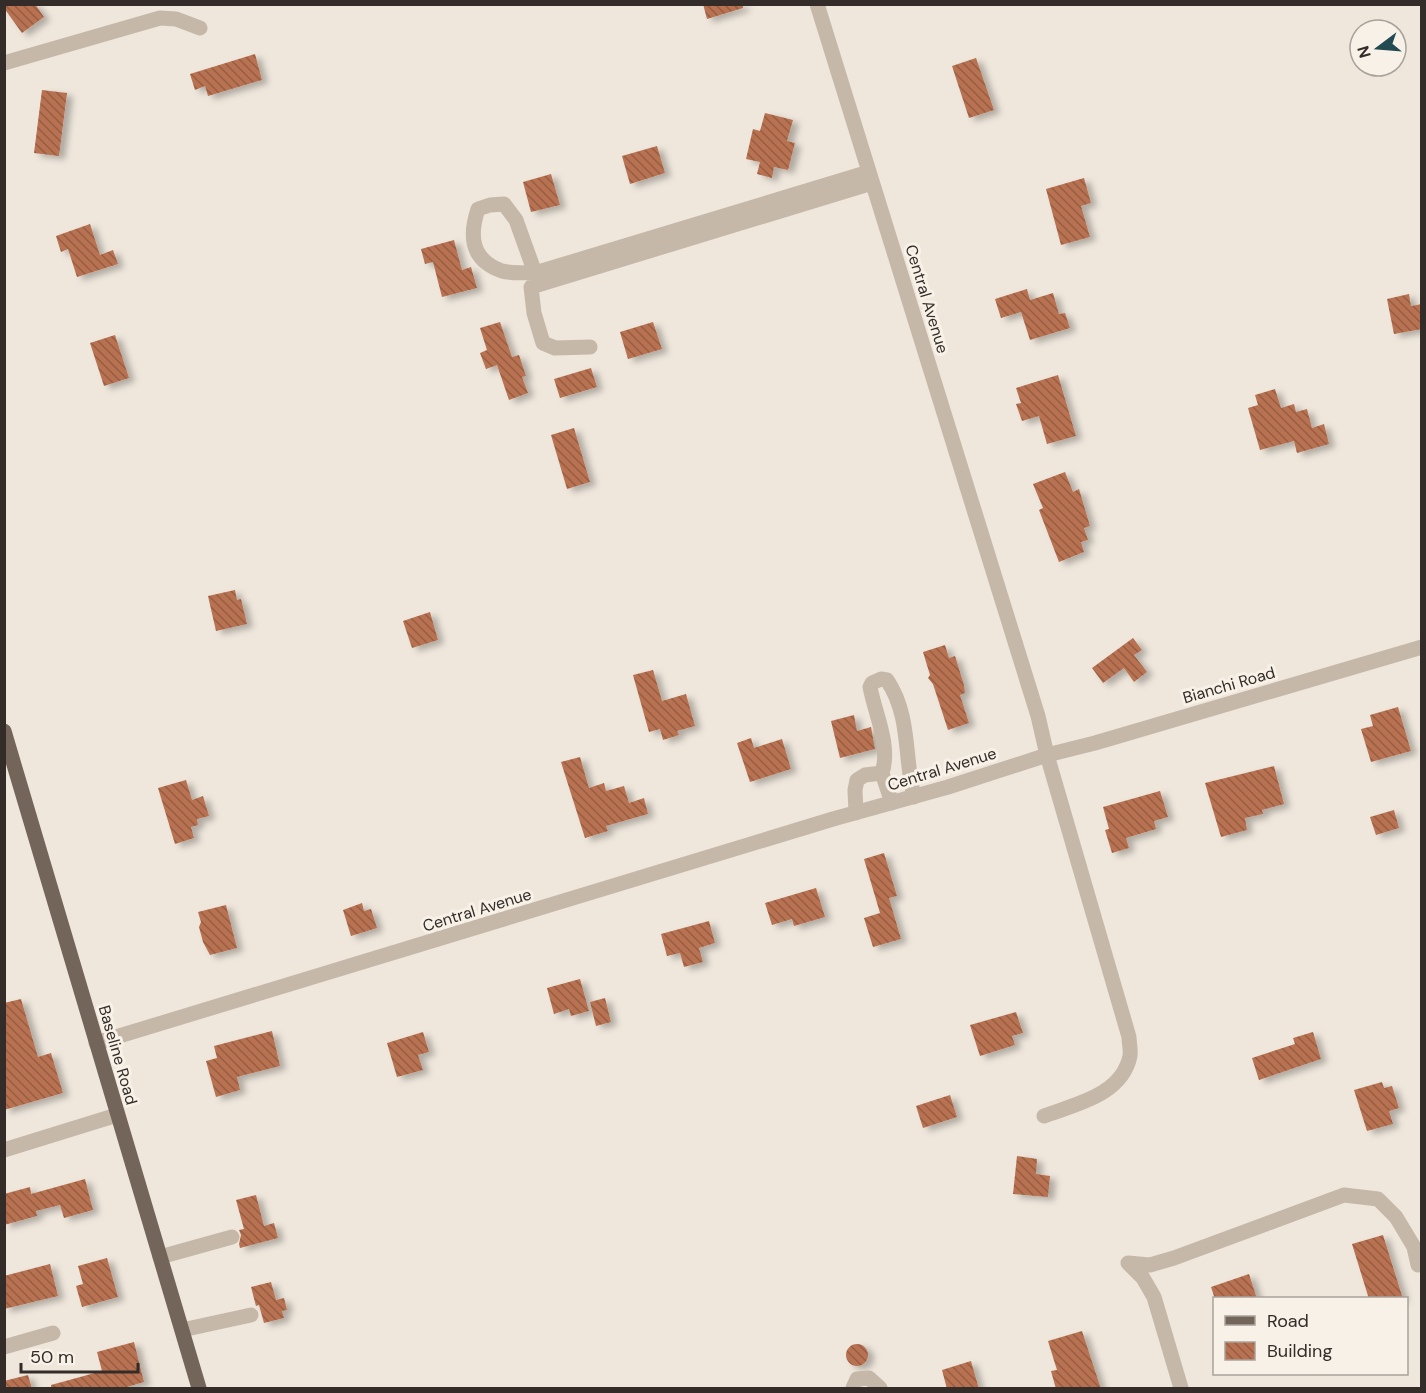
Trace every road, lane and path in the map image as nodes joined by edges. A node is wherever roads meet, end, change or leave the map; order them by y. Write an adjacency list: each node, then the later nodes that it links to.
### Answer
1 (817, 4): 4 (street, Central Avenue)
2 (200, 28): 3 (street)
3 (4, 63)
4 (870, 178): 5 (street); 6 (street); 9 (street, Central Avenue)
5 (535, 273): 5 (street)
6 (590, 347)
7 (1422, 647): 9 (street, Bianchi Road)
8 (4, 731): 14 (main road, Baseline Road)
9 (1047, 755): 11 (street, Central Avenue); 16 (street)
10 (882, 772): 11 (street); 12 (street); 13 (street)
11 (914, 797): 12 (street, Central Avenue)
12 (892, 803): 13 (street, Central Avenue)
13 (856, 813): 14 (street, Central Avenue)
14 (96, 1043): 15 (main road, Baseline Road)
15 (117, 1115): 17 (street); 19 (main road, Baseline Road)
16 (1044, 1116)
17 (4, 1150)
18 (232, 1237): 19 (street)
19 (160, 1257): 22 (main road, Baseline Road)
20 (1418, 1265): 28 (street)
21 (251, 1315): 22 (street)
22 (182, 1330): 25 (main road, Baseline Road)
23 (53, 1333): 24 (street)
24 (4, 1347)
25 (199, 1389)
26 (853, 1389): 27 (street)
27 (880, 1389)
28 (1181, 1389)

